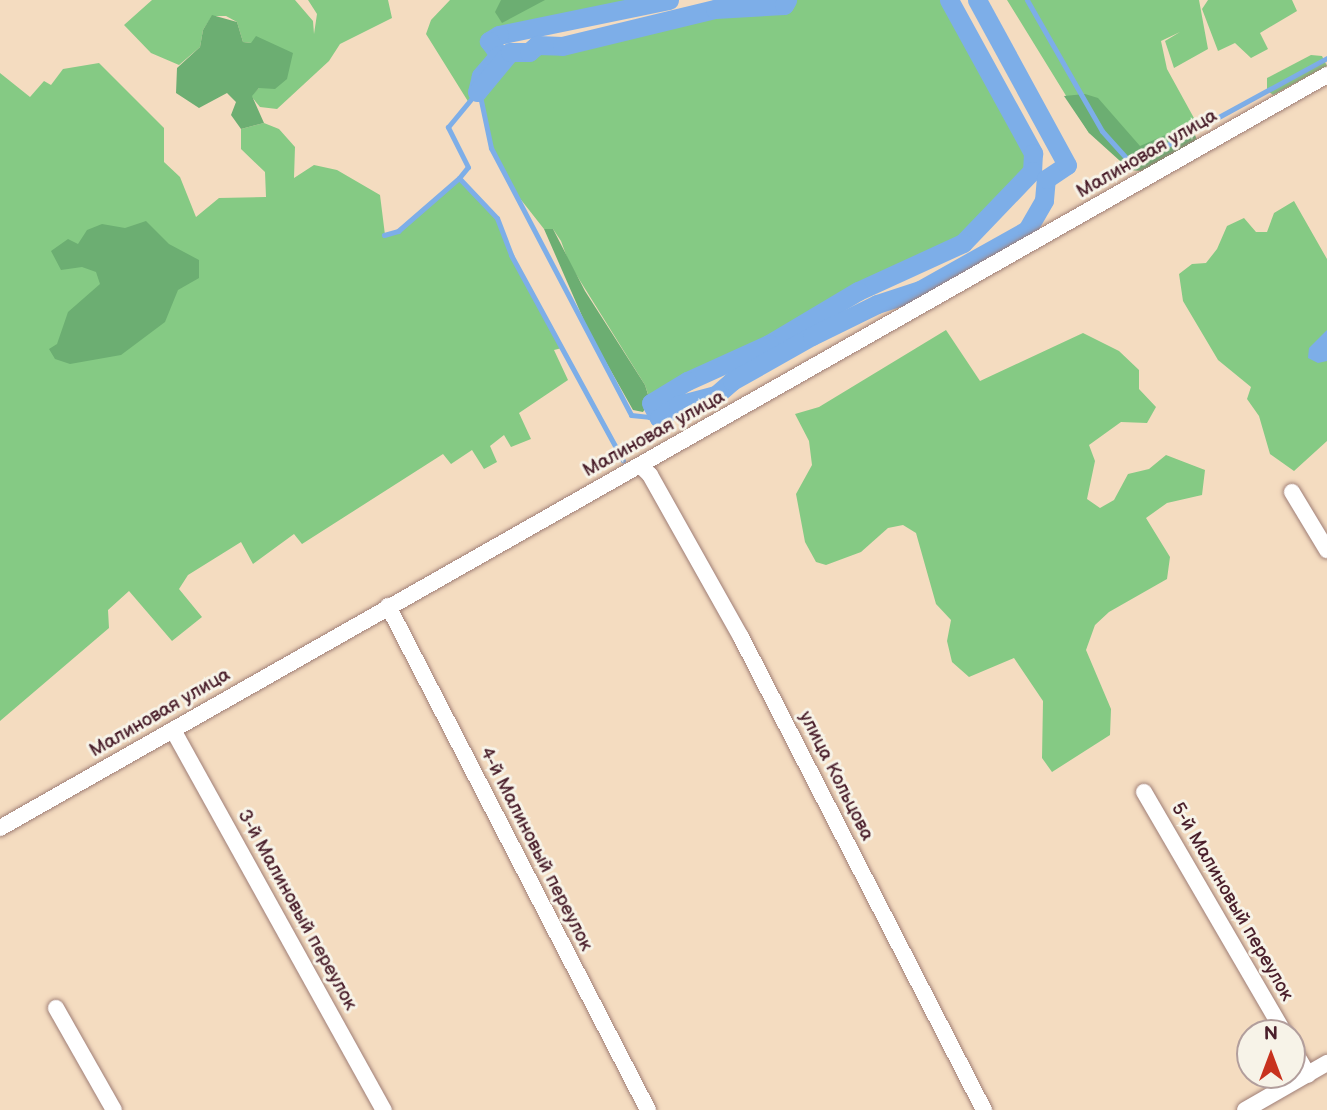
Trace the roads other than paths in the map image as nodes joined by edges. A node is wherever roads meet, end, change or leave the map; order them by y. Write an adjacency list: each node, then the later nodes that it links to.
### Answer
1 (1327, 75): 2 (street, Малиновая улица)
2 (641, 466): 5 (street, Малиновая улица); 17 (street, улица Кольцова)
3 (1292, 492): 4 (street)
4 (1327, 550)
5 (388, 606): 6 (street, Малиновая улица); 16 (street, 4-й Малиновый переулок)
6 (173, 730): 8 (street, Малиновая улица); 15 (street, 3-й Малиновый переулок)
7 (1144, 792): 10 (street, 5-й Малиновый переулок)
8 (0, 828)
9 (56, 1007): 14 (street)
10 (1276, 1019)
11 (1327, 1063): 13 (street)
12 (1306, 1072): 13 (street)
13 (1308, 1075): 18 (street)
14 (114, 1110)
15 (384, 1110)
16 (648, 1110)
17 (984, 1110)
18 (1245, 1110)

